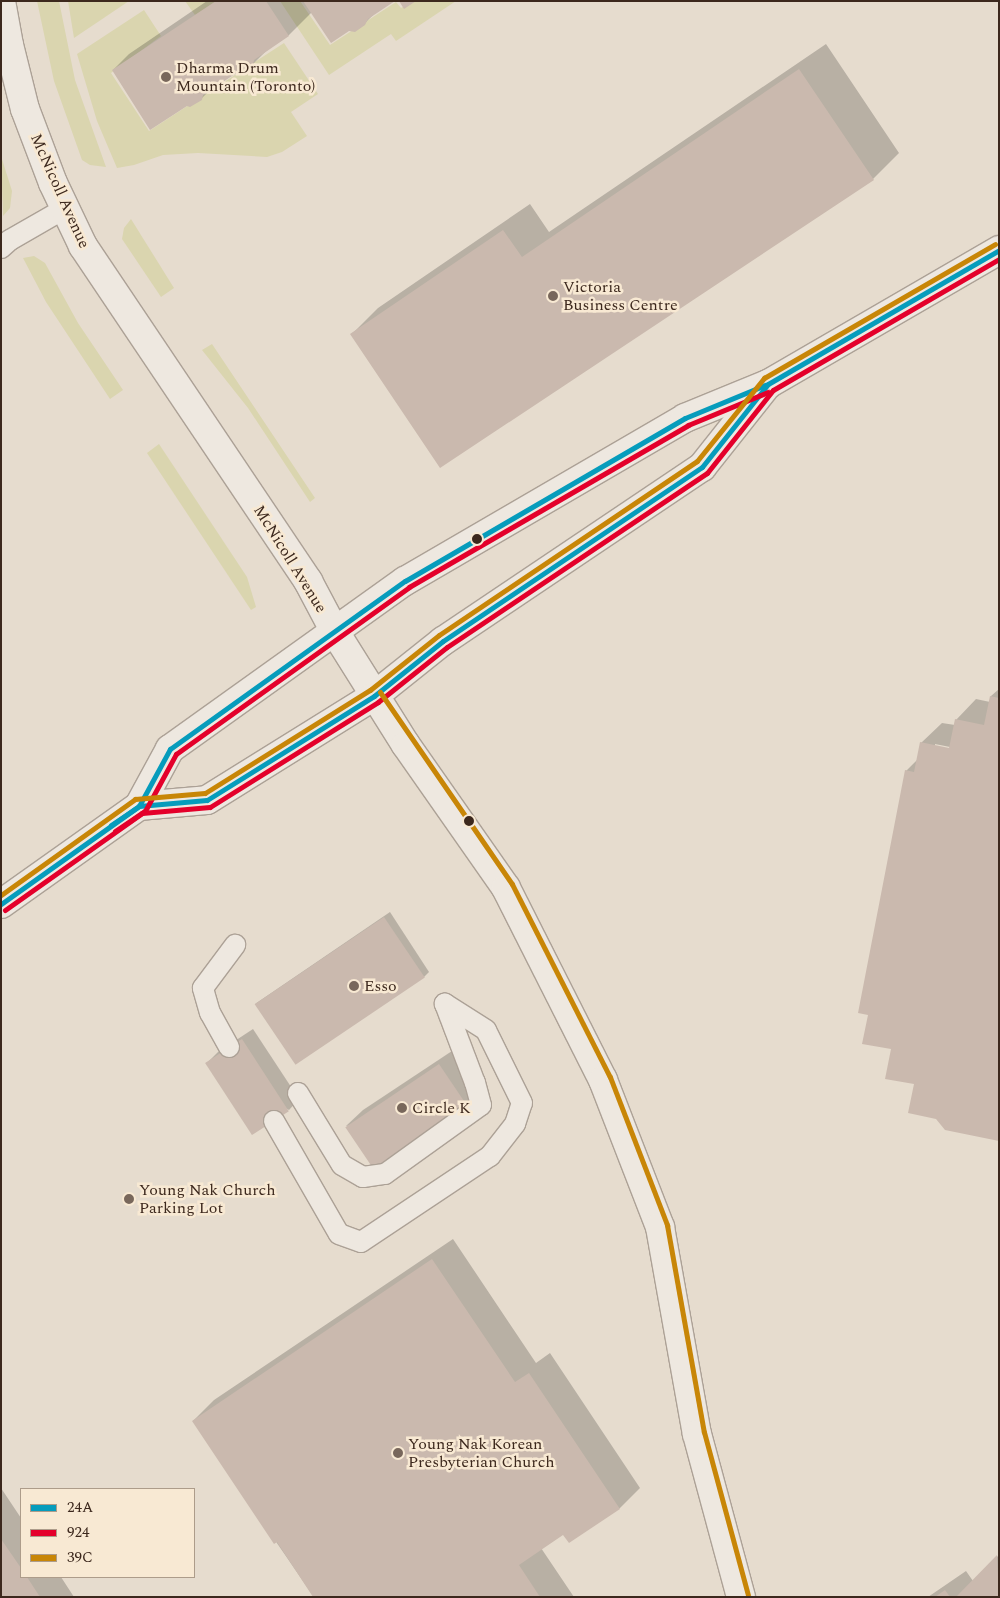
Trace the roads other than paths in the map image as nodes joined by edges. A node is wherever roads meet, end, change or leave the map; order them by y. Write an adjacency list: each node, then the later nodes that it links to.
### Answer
1 (1, 1): 2 (main road, McNicoll Avenue)
2 (64, 209): 3 (lane); 6 (main road, McNicoll Avenue)
3 (1, 248)
4 (999, 250): 5 (main road)
5 (768, 384): 6 (main road); 7 (main road)
6 (335, 632): 7 (main road, McNicoll Avenue); 8 (main road)
7 (374, 696): 8 (main road); 14 (main road, McNicoll Avenue)
8 (138, 806): 9 (main road)
9 (1, 904)
10 (235, 945): 11 (lane)
11 (230, 1046)
12 (298, 1093): 13 (lane)
13 (274, 1121)
14 (741, 1597)

